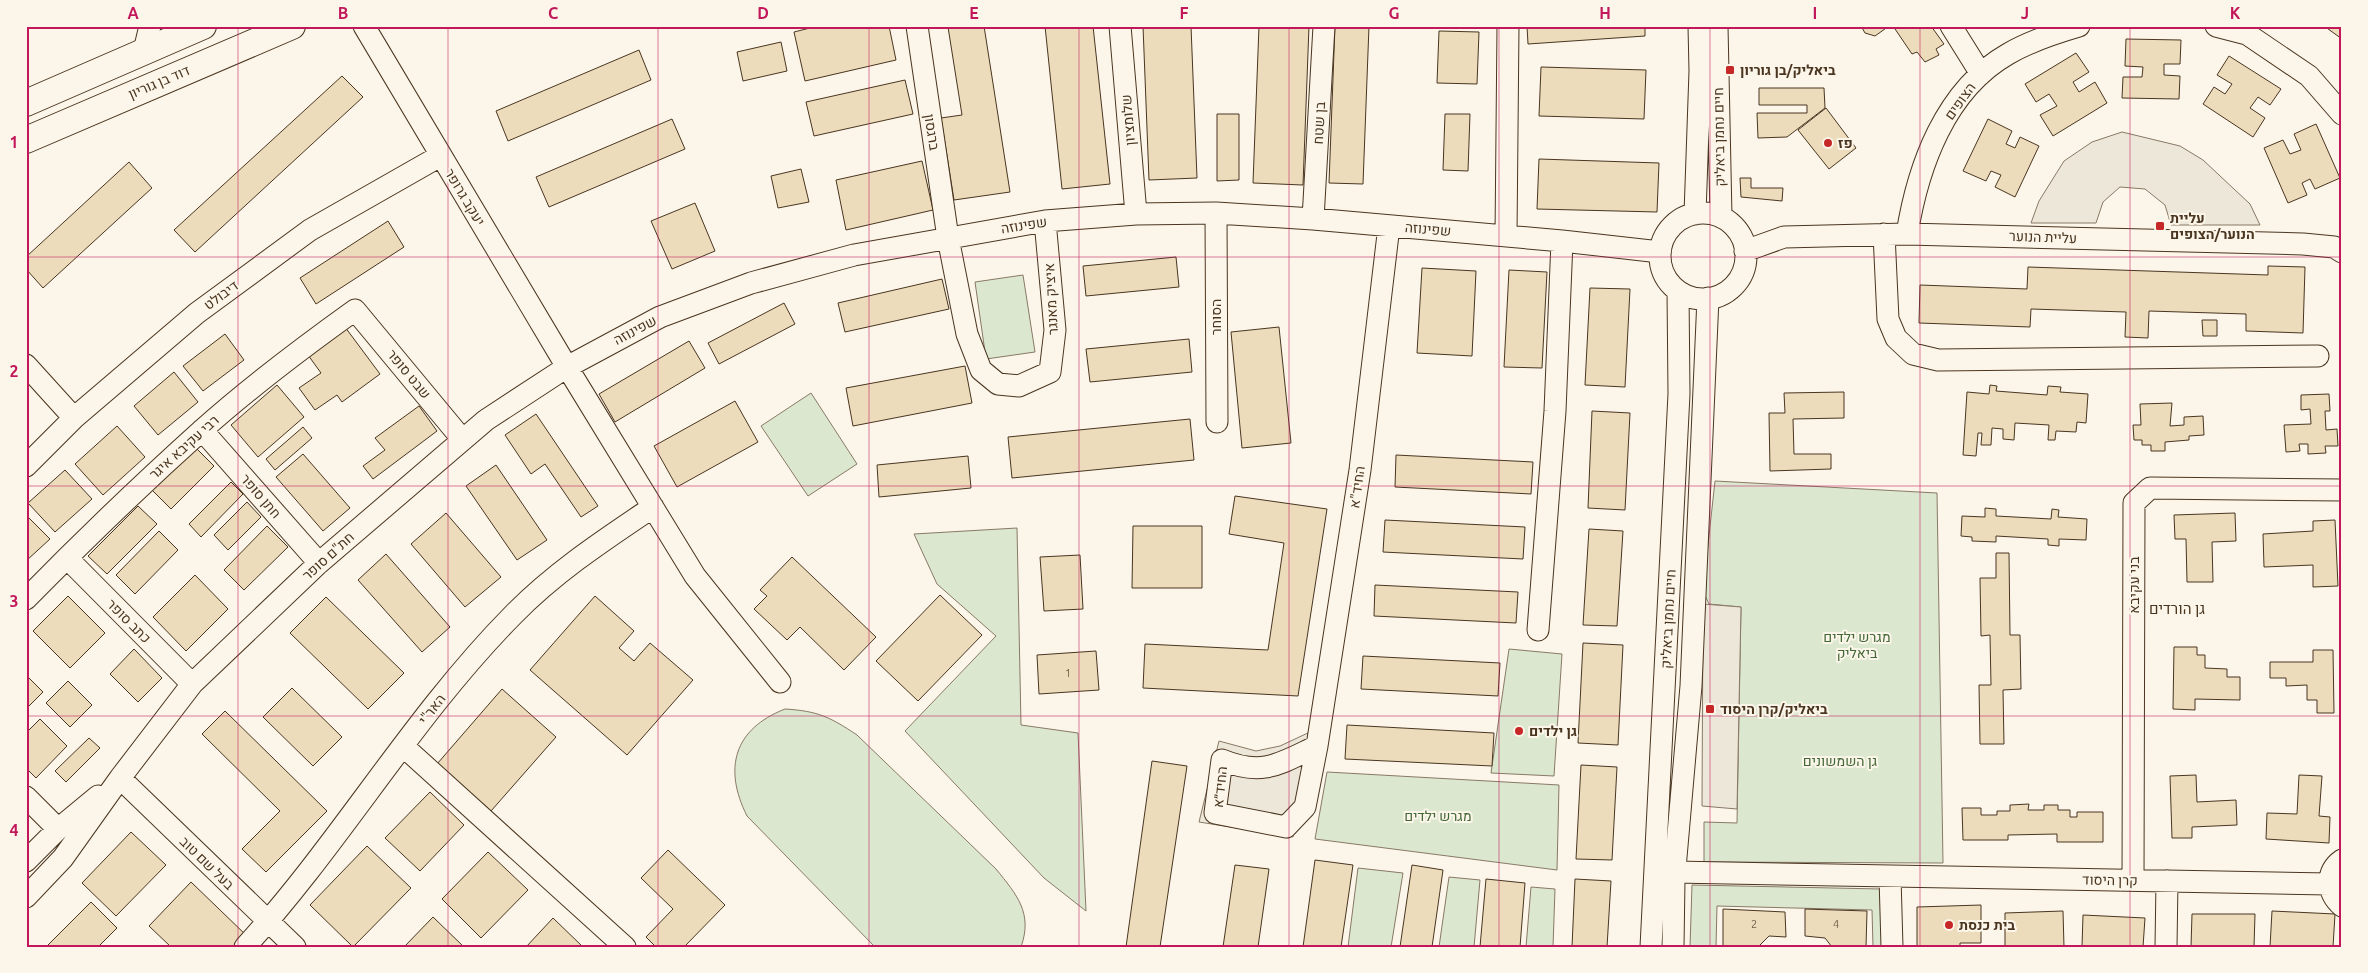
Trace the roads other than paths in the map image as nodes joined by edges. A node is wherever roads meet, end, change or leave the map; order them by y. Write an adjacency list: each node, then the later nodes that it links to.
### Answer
1 (150, 26): 15 (street)
2 (292, 26): 19 (main road, דוד בן גוריון)
3 (364, 26): 20 (street, יעקב גרופר)
4 (916, 26): 31 (street, ברגסון)
5 (1120, 26): 22 (street, שלומציון)
6 (1324, 26): 25 (street, בן שטח)
7 (1508, 26): 30 (street)
8 (1699, 26): 23 (street, חיים נחמן ביאליק)
9 (1717, 26): 24 (street, חיים נחמן ביאליק)
10 (1951, 26): 16 (street)
11 (2079, 26): 16 (street, הצופים)
12 (2216, 26): 14 (street)
13 (185, 29): 15 (main road)
14 (2248, 30): 18 (street)
15 (144, 51): 17 (main road)
16 (1981, 74): 29 (street, הצופים)
17 (26, 103)
18 (2342, 114)
19 (26, 140)
20 (440, 156): 41 (street, יעקב גרופר); 42 (street, דיבולט)
21 (1216, 213): 22 (street, שפינוזה); 25 (street, שפינוזה); 43 (street, הסוחר)
22 (1136, 214): 26 (street, שפינוזה)
23 (1695, 214): 24 (street); 34 (street)
24 (1721, 217): 33 (street)
25 (1313, 219): 27 (street, שפינוזה)
26 (1046, 221): 31 (street, שפינוזה); 31 (street, איציק מאנגר)
27 (1390, 226): 30 (street, שפינוזה); 56 (street, החיד"א)
28 (1884, 234): 29 (street, עליית הנוער); 33 (street, עליית הנוער); 39 (street)
29 (1907, 234): 35 (street, עליית הנוער)
30 (1506, 236): 32 (street, שפינוזה)
31 (948, 238): 41 (street, שפינוזה)
32 (1562, 241): 34 (street, שפינוזה); 52 (street)
33 (1745, 251): 37 (street)
34 (1660, 252): 36 (street)
35 (2342, 252)
36 (1678, 291): 37 (street); 73 (street, חיים נחמן ביאליק)
37 (1708, 298): 62 (street, חיים נחמן ביאליק)
38 (356, 310): 44 (street, רבי עקיבא איגר); 45 (street, שבט סופר)
39 (2318, 356)
40 (26, 365): 42 (street)
41 (566, 367): 45 (street, חת"ם סופר); 48 (street, יעקב גרופר)
42 (74, 418): 46 (street, דיבולט)
43 (1216, 422)
44 (202, 430): 49 (street, רבי עקיבא איגר); 50 (street, חתן סופר)
45 (462, 438): 50 (street, חת"ם סופר)
46 (26, 466)
47 (2342, 490): 64 (street, בני עקיבא)
48 (653, 507): 53 (street, יעקב גרופר); 55 (street, האר"י)
49 (67, 558): 51 (street, רבי עקיבא איגר); 54 (street, כתב סופר)
50 (319, 563): 54 (street, חת"ם סופר)
51 (26, 598)
52 (1538, 630)
53 (780, 682)
54 (192, 684): 57 (street, חת"ם סופר)
55 (403, 746): 69 (street, האר"י); 72 (street)
56 (1317, 746): 56 (street, החיד״א)
57 (120, 778): 59 (street, חת"ם סופר); 67 (street, חת"ם סופר); 69 (street, בעל שם טוב)
58 (26, 797): 59 (street)
59 (58, 829): 61 (street, חת"ם סופר)
60 (2342, 860): 66 (street)
61 (26, 861)
62 (1674, 872): 63 (street, קרן היסוד); 74 (street, חיים נחמן ביאליק)
63 (1890, 877): 64 (street, קרן היסוד); 75 (street)
64 (2133, 880): 65 (street, קרן היסוד)
65 (2167, 881): 66 (street, קרן היסוד); 76 (street)
66 (2329, 884): 68 (street)
67 (26, 897)
68 (2342, 906)
69 (269, 921): 70 (street, האר"י); 71 (street, בעל שם טוב)
70 (245, 947)
71 (295, 947)
72 (625, 947)
73 (1651, 947)
74 (1674, 947)
75 (1892, 947)
76 (2166, 947)

